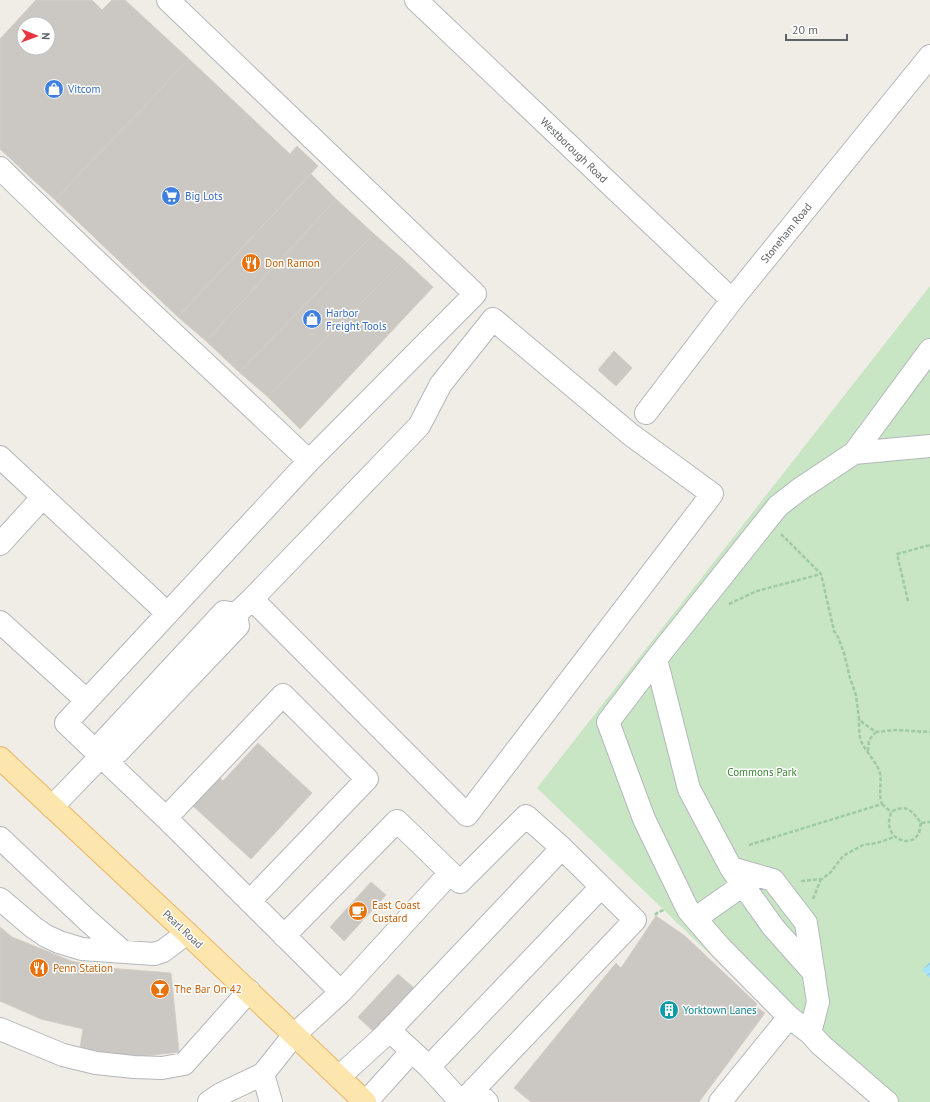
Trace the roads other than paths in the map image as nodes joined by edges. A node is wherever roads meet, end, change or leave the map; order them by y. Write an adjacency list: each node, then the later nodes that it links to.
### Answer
1 (168, 0): 11 (street)
2 (416, 0): 5 (street, Westborough Road)
3 (930, 56): 5 (street, Stoneham Road)
4 (0, 168): 11 (street)
5 (732, 300): 7 (street, Stoneham Road)
6 (930, 350): 9 (street)
7 (646, 413)
8 (930, 446): 9 (street)
9 (854, 453): 17 (street)
10 (0, 457): 12 (street)
11 (309, 461): 15 (street)
12 (43, 496): 13 (street); 15 (street)
13 (0, 544)
14 (252, 599): 14 (street); 19 (street)
15 (167, 613): 18 (street)
16 (0, 622): 18 (street)
17 (656, 659): 26 (street); 30 (street)
18 (86, 700): 19 (street)
19 (104, 754): 21 (street); 22 (street)
20 (0, 758): 21 (main road, Pearl Road)
21 (52, 807): 31 (main road, Pearl Road)
22 (166, 818): 29 (street); 29 (street)
23 (0, 838): 33 (street)
24 (562, 848): 25 (street); 27 (street); 39 (street)
25 (455, 877): 32 (street); 36 (street)
26 (737, 877): 30 (street); 34 (street); 34 (street)
27 (601, 887): 43 (street); 46 (street)
28 (0, 898): 33 (street)
29 (250, 901): 32 (street)
30 (690, 909): 37 (street)
31 (187, 933): 33 (street); 35 (main road, Pearl Road)
32 (284, 936): 36 (street)
33 (122, 951)
34 (814, 973): 40 (street)
35 (249, 991): 38 (street); 41 (main road, Pearl Road)
36 (341, 992): 41 (street)
37 (789, 1017): 40 (street); 50 (street)
38 (0, 1029)
39 (389, 1030): 42 (street); 45 (street)
40 (810, 1033): 51 (street)
41 (294, 1035): 44 (street); 45 (main road, Pearl Road)
42 (411, 1052): 43 (street); 49 (street)
43 (429, 1067): 46 (street)
44 (263, 1074): 47 (street); 48 (street)
45 (339, 1077): 49 (main road, Pearl Road)
46 (471, 1099)
47 (210, 1102)
48 (271, 1102)
49 (365, 1102)
50 (720, 1102)
51 (886, 1102)

